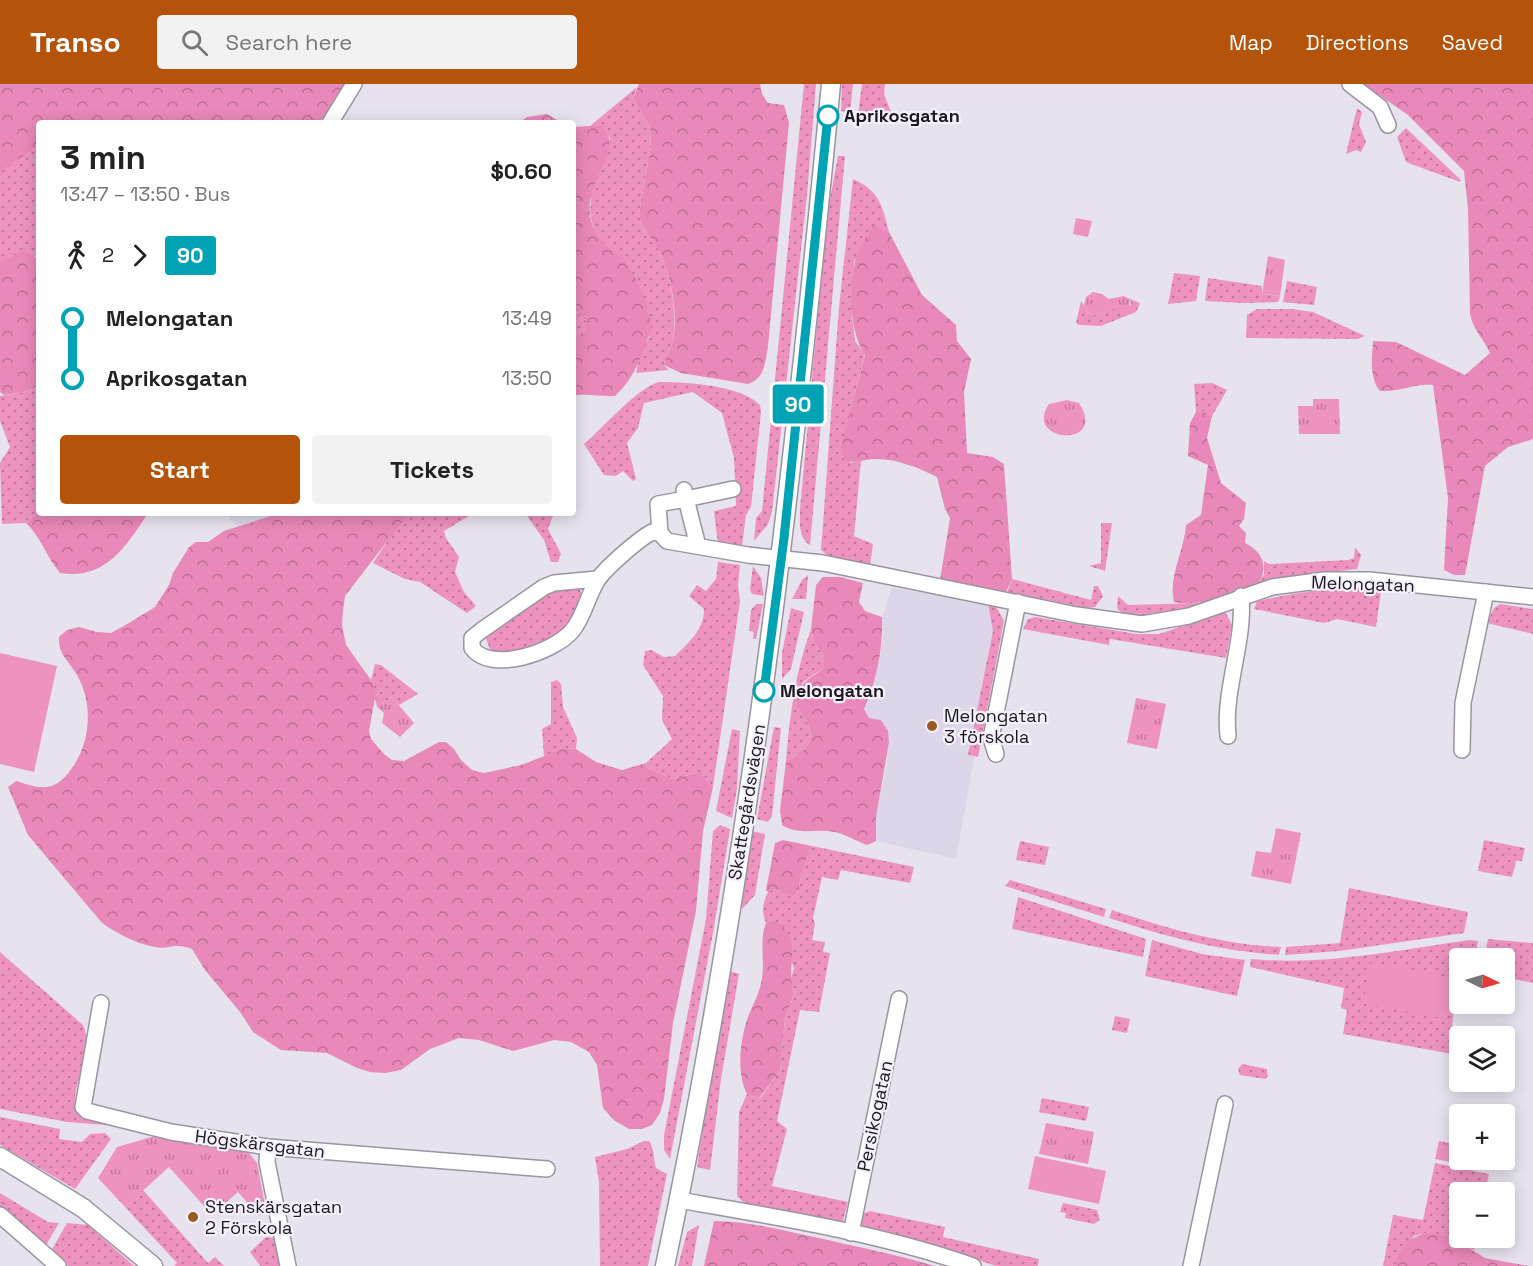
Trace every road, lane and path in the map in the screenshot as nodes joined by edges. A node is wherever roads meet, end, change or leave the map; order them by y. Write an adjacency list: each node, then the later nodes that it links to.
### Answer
1 (354, 84): 4 (street)
2 (831, 84): 10 (street, Skattegårdsvägen)
3 (1350, 84): 5 (street)
4 (332, 120)
5 (1388, 125)
6 (733, 489): 7 (street)
7 (685, 495): 8 (street); 9 (street)
8 (660, 533): 9 (street, Melongatan); 11 (street)
9 (698, 546): 10 (street, Melongatan)
10 (781, 559): 15 (street, Melongatan); 25 (street, Skattegårdsvägen)
11 (597, 579): 11 (street)
12 (1486, 592): 13 (street, Melongatan); 14 (street, Melongatan); 17 (street)
13 (1241, 596): 15 (street, Melongatan); 16 (street)
14 (1533, 597)
15 (1018, 602): 18 (street)
16 (1228, 736)
17 (1462, 750)
18 (996, 754)
19 (899, 999): 27 (street, Persikogatan)
20 (101, 1003): 22 (street, Högskärsgatan)
21 (1225, 1104): 33 (street)
22 (268, 1147): 24 (street, Högskärsgatan); 30 (street)
23 (0, 1156): 29 (street)
24 (547, 1169)
25 (679, 1200): 27 (street); 31 (street, Skattegårdsvägen)
26 (0, 1215): 28 (street)
27 (851, 1233): 32 (street)
28 (58, 1266)
29 (153, 1266)
30 (288, 1266)
31 (665, 1266)
32 (973, 1266)
33 (1191, 1266)

